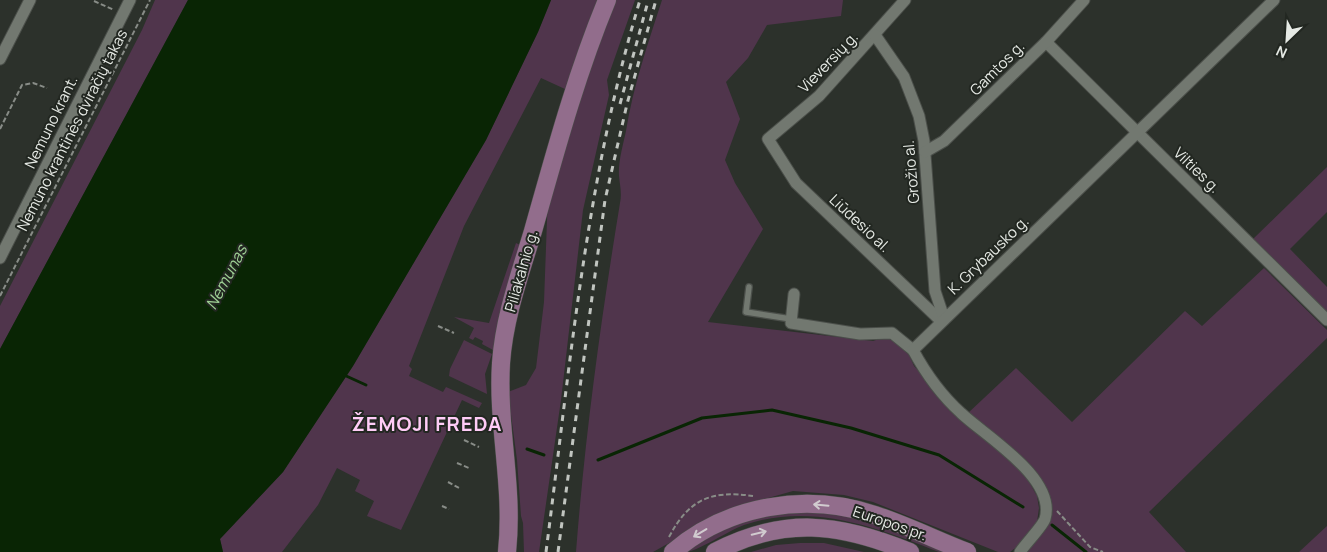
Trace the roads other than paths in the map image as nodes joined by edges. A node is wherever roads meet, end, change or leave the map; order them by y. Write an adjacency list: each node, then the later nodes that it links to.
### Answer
1 (30, 0): 9 (street)
2 (130, 0): 13 (street, Nemuno krant.)
3 (607, 0): 21 (main road, Piliakalnio g.)
4 (905, 0): 7 (street, Vieversių g.)
5 (1084, 0): 8 (street, Gamtos g.)
6 (1274, 0): 10 (street, K. Grybausko g.)
7 (875, 35): 11 (street, Vieversių g.); 12 (street, Grožio al.)
8 (1046, 42): 10 (street, Vilties g.); 12 (street, Gamtos g.)
9 (0, 59)
10 (1137, 133): 17 (street, K. Grybausko g.); 18 (street, Vilties g.)
11 (768, 139): 17 (street, Liūdesio al.)
12 (925, 152): 17 (street, Grožio al.)
13 (0, 258)
14 (749, 288): 16 (lane)
15 (794, 294): 16 (street)
16 (791, 319): 19 (street)
17 (942, 319): 19 (street, K. Grybausko g.)
18 (1327, 320)
19 (912, 350): 25 (street)
20 (670, 546): 24 (main road, Europos pr., one-way to 20)
21 (506, 552)
22 (715, 552): 23 (main road, Europos pr., one-way to 23)
23 (910, 552)
24 (967, 552)
25 (1020, 552)

